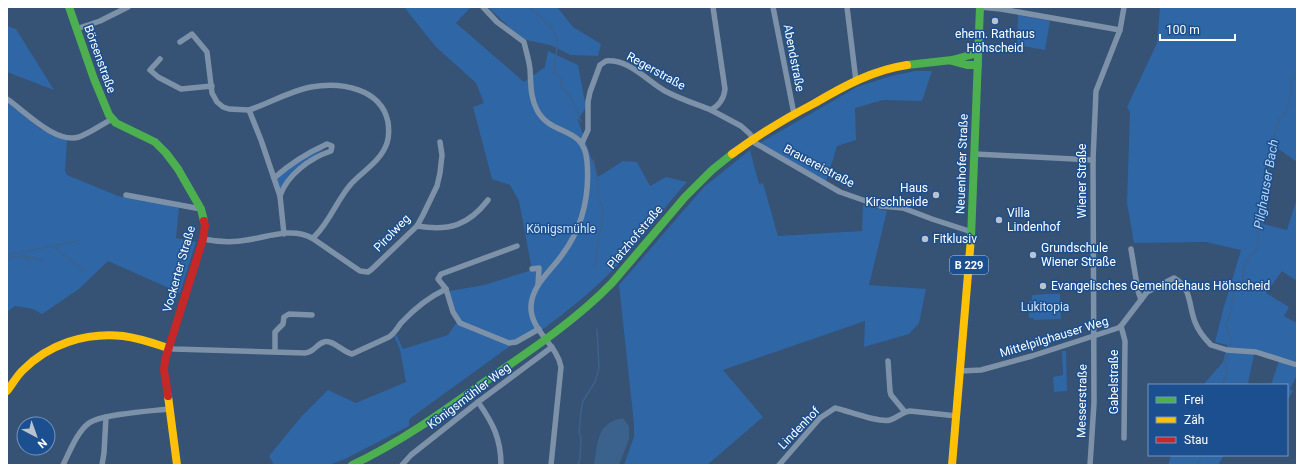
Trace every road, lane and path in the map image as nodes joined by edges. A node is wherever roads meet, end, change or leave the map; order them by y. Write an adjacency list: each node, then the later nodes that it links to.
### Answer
1 (69, 7): 9 (main road, Börsenstraße)
2 (128, 7): 9 (street)
3 (483, 7): 25 (street)
4 (713, 7): 20 (street)
5 (773, 7): 21 (street, Abendstraße)
6 (847, 7): 16 (street)
7 (980, 7): 10 (street, Neuenhofer Straße); 12 (main road, Neuenhofer Straße / B 229)
8 (1124, 7): 10 (street, Wiener Straße)
9 (76, 29): 22 (main road, Börsenstraße)
10 (1120, 30): 27 (street, Wiener Straße)
11 (180, 42): 17 (street)
12 (978, 53): 14 (main road, Platzhofstraße); 15 (main road, Neuenhofer Straße / B 229)
13 (160, 59): 17 (street)
14 (951, 61): 15 (main road, Platzhofstraße); 16 (main road, Platzhofstraße)
15 (978, 65): 26 (main road, Neuenhofer Straße / B 229)
16 (856, 81): 21 (main road, Platzhofstraße)
17 (212, 86): 19 (street)
18 (7, 99): 22 (street)
19 (249, 110): 28 (street); 36 (street)
20 (711, 110): 23 (street, Regerstraße); 25 (street, Regerstraße)
21 (794, 114): 23 (main road, Platzhofstraße)
22 (112, 119): 32 (main road, Vockerter Straße)
23 (752, 139): 34 (street, Brauereistraße); 48 (main road, Platzhofstraße)
24 (440, 142): 33 (street, Pirolweg)
25 (582, 143): 41 (street)
26 (975, 154): 27 (street); 34 (main road, Neuenhofer Straße / B 229)
27 (1092, 160): 47 (street, Wiener Straße)
28 (274, 178): 30 (street); 30 (street)
29 (126, 196): 32 (street)
30 (280, 196): 35 (street)
31 (488, 200): 33 (street)
32 (201, 209): 37 (main road, Vockerter Straße)
33 (417, 226): 36 (street, Pirolweg)
34 (972, 232): 54 (main road, Neuenhofer Straße / B 229)
35 (284, 234): 36 (street); 37 (street)
36 (312, 238)
37 (203, 239): 49 (main road, Vockerter Straße)
38 (517, 246): 42 (street)
39 (1131, 249): 43 (street)
40 (532, 269): 41 (street)
41 (538, 285): 46 (street)
42 (446, 289): 46 (street); 51 (street)
43 (1141, 300): 45 (street, Mittelpilghauser Weg); 53 (street, Mittelpilghauser Weg)
44 (312, 315): 51 (street)
45 (1121, 326): 47 (street, Mittelpilghauser Weg); 61 (street, Gabelstraße)
46 (539, 329): 48 (street)
47 (1094, 337): 54 (street, Mittelpilghauser Weg); 71 (street, Messerstraße)
48 (546, 339): 50 (street); 65 (main road, Platzhofstraße)
49 (168, 348): 51 (street); 55 (main road); 57 (main road, Vockerter Straße)
50 (554, 350): 56 (street, Königsmühler Weg); 68 (street)
51 (275, 352)
52 (888, 361): 58 (street)
53 (1297, 365)
54 (961, 371): 59 (main road, Neuenhofer Straße / B 229)
55 (7, 391)
56 (478, 402): 66 (street, Königsmühler Weg); 67 (street)
57 (169, 409): 60 (street); 64 (main road, Vockerter Straße)
58 (905, 412): 59 (street, Lindenhof); 69 (street, Lindenhof)
59 (957, 416): 70 (main road, Neuenhofer Straße / B 229)
60 (106, 417): 62 (street); 63 (street)
61 (1124, 438)
62 (63, 465)
63 (102, 465)
64 (177, 465)
65 (352, 465)
66 (402, 465)
67 (501, 465)
68 (551, 465)
69 (779, 465)
70 (952, 465)
71 (1090, 465)

